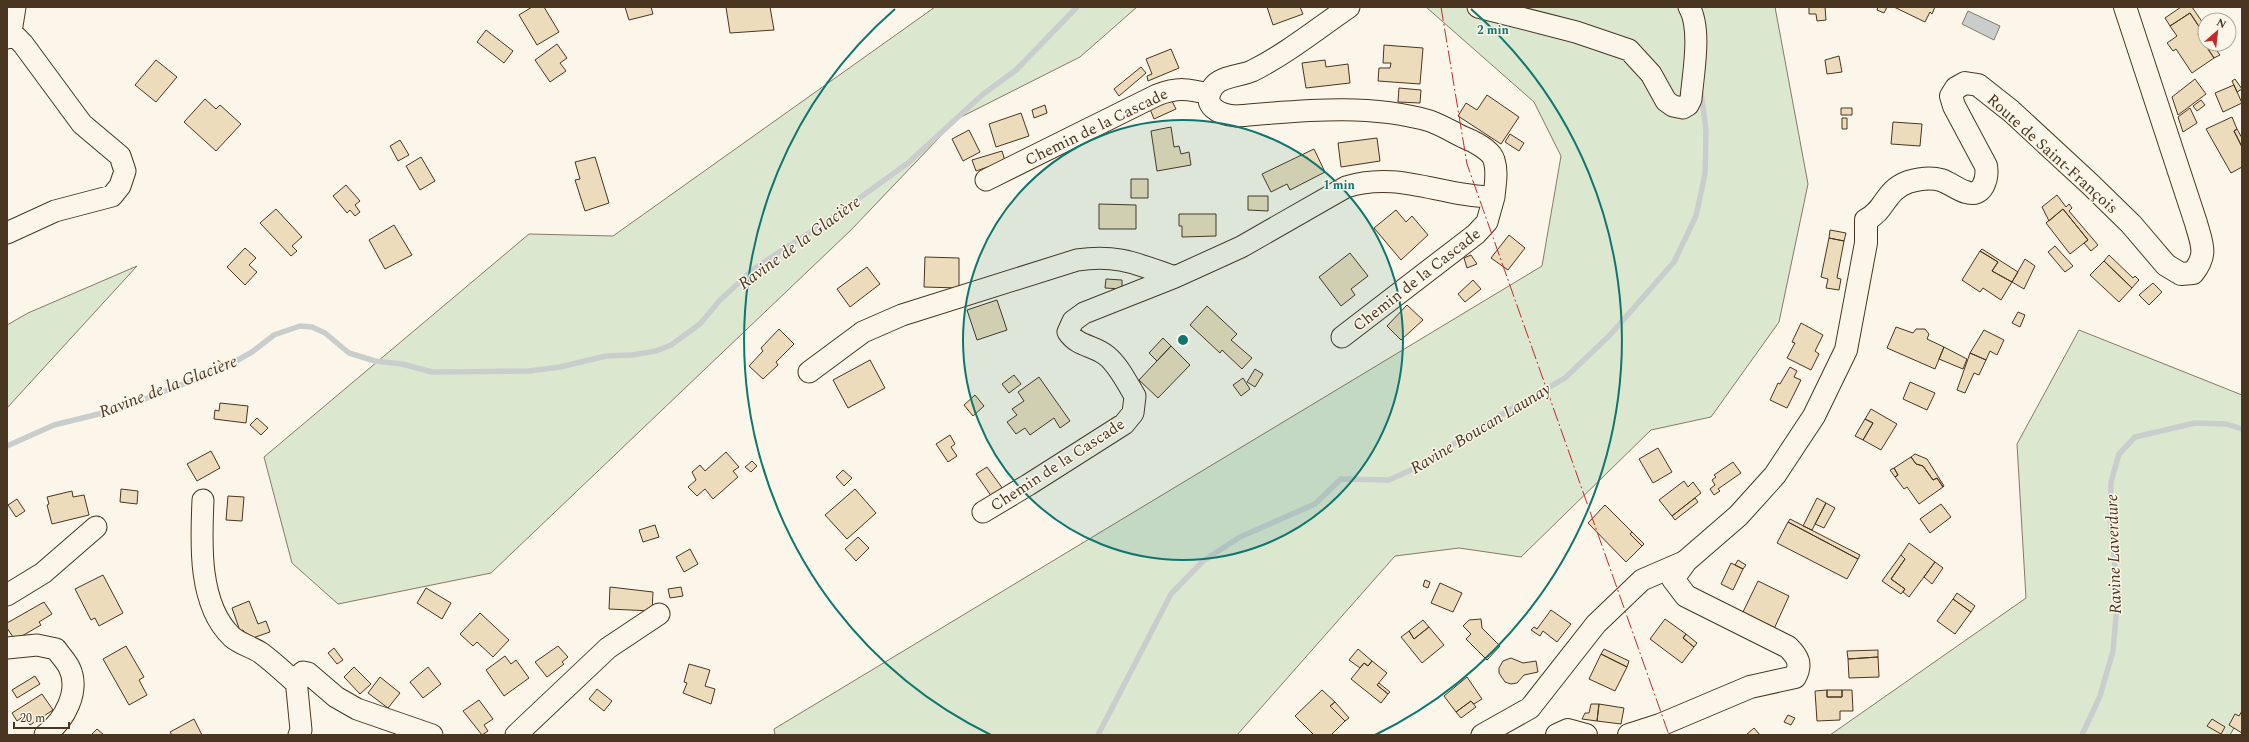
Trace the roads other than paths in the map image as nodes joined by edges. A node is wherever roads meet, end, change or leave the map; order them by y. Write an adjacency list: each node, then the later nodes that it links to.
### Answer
1 (15, 7): 6 (street)
2 (1349, 7): 7 (street)
3 (1478, 7): 4 (street)
4 (1689, 7)
5 (2125, 7): 17 (main road, Route de Saint-François)
6 (9, 35): 10 (street)
7 (1209, 94): 8 (street, Chemin de la Cascade); 9 (street, Chemin de la Cascade)
8 (986, 180)
9 (1494, 196): 11 (street, Chemin de la Cascade); 12 (street, Chemin de la Cascade)
10 (7, 233)
11 (1175, 277): 13 (street); 15 (street, Chemin de la Cascade)
12 (1342, 337)
13 (809, 372)
14 (203, 500): 21 (street)
15 (983, 512)
16 (96, 527): 18 (street)
17 (1686, 561): 26 (street); 29 (main road, Route de Saint-François)
18 (7, 595)
19 (659, 614): 25 (street)
20 (7, 648): 22 (street)
21 (296, 683): 23 (street); 24 (street)
22 (45, 735)
23 (299, 735)
24 (432, 735)
25 (516, 735)
26 (1482, 735)
27 (1557, 735): 28 (main road)
28 (1586, 735)
29 (1629, 735)

